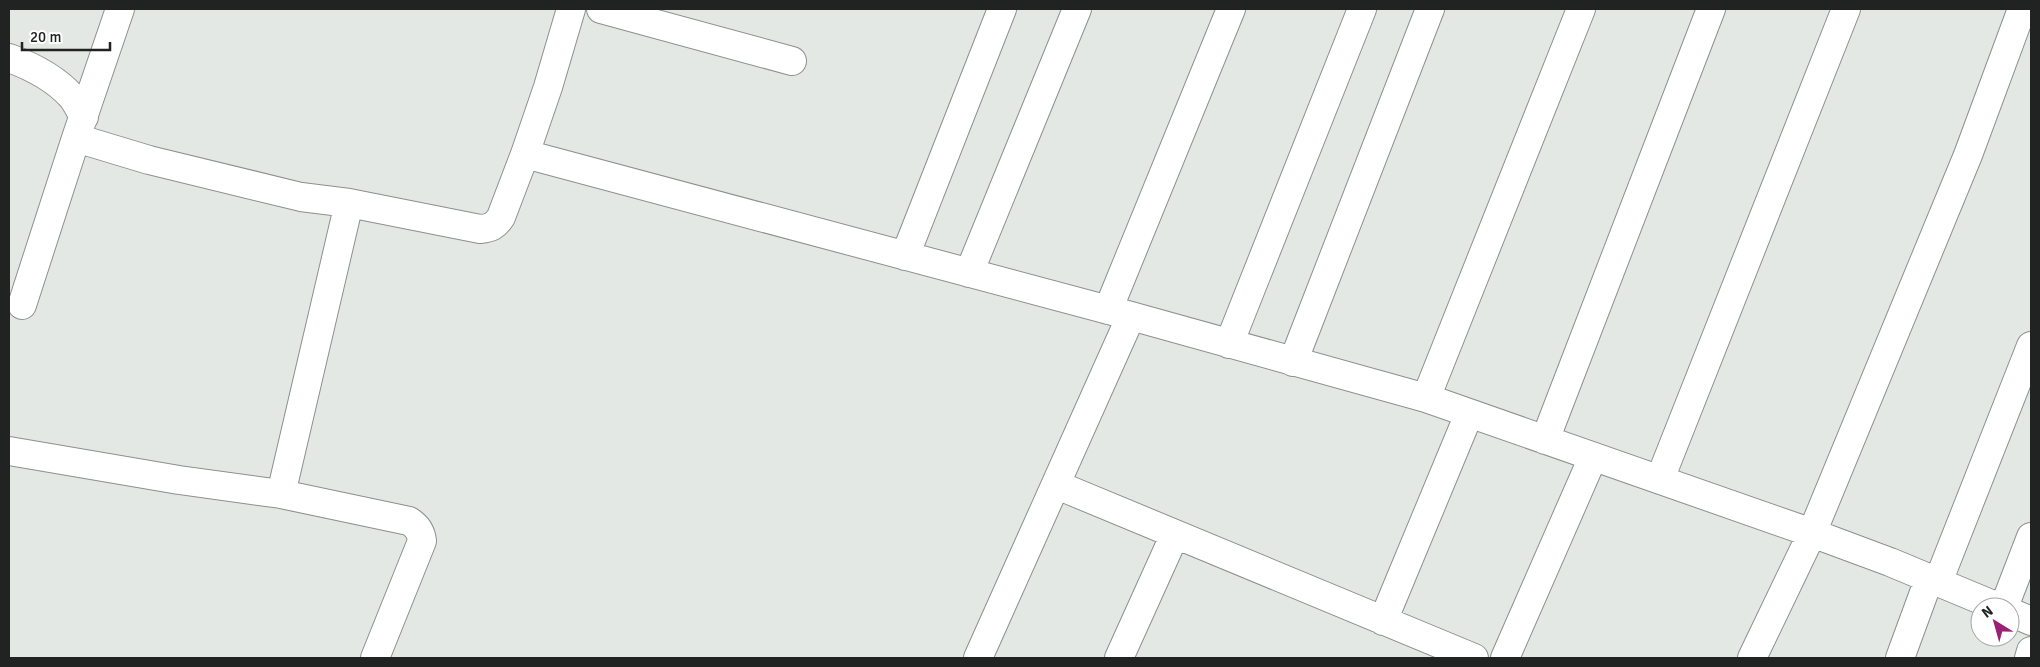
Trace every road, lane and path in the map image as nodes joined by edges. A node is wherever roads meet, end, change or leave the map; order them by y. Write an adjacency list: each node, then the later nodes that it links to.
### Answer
1 (120, 9): 15 (street)
2 (571, 9): 16 (street)
3 (601, 9): 14 (street)
4 (1002, 9): 18 (street)
5 (1078, 9): 19 (street)
6 (1231, 9): 21 (street)
7 (1362, 9): 22 (street)
8 (1430, 9): 24 (street)
9 (1581, 9): 25 (street)
10 (1712, 9): 27 (street)
11 (1846, 9): 30 (street)
12 (2022, 9): 33 (street)
13 (9, 58): 15 (street)
14 (792, 61)
15 (80, 128): 17 (street); 20 (street)
16 (525, 154): 17 (street); 18 (street)
17 (349, 203): 32 (street)
18 (905, 256): 19 (street)
19 (969, 273): 21 (street)
20 (22, 305)
21 (1120, 313): 22 (street); 31 (street)
22 (1229, 344): 24 (street)
23 (2031, 346): 36 (street)
24 (1293, 362): 25 (street)
25 (1426, 398): 26 (street)
26 (1469, 414): 27 (street); 39 (street)
27 (1545, 440): 29 (street)
28 (9, 452): 32 (street)
29 (1593, 457): 30 (street); 45 (street)
30 (1660, 478): 33 (street)
31 (1057, 485): 34 (street); 42 (street)
32 (281, 494): 41 (street)
33 (1812, 533): 36 (street); 46 (street)
34 (1175, 534): 39 (street); 43 (street)
35 (2031, 537): 38 (street)
36 (1934, 581): 37 (street); 47 (street)
37 (1973, 597)
38 (2008, 597)
39 (1383, 621): 44 (street)
40 (2031, 651): 48 (street)
41 (375, 658)
42 (978, 658)
43 (1119, 658)
44 (1474, 658)
45 (1505, 658)
46 (1752, 658)
47 (1900, 658)
48 (2029, 658)

